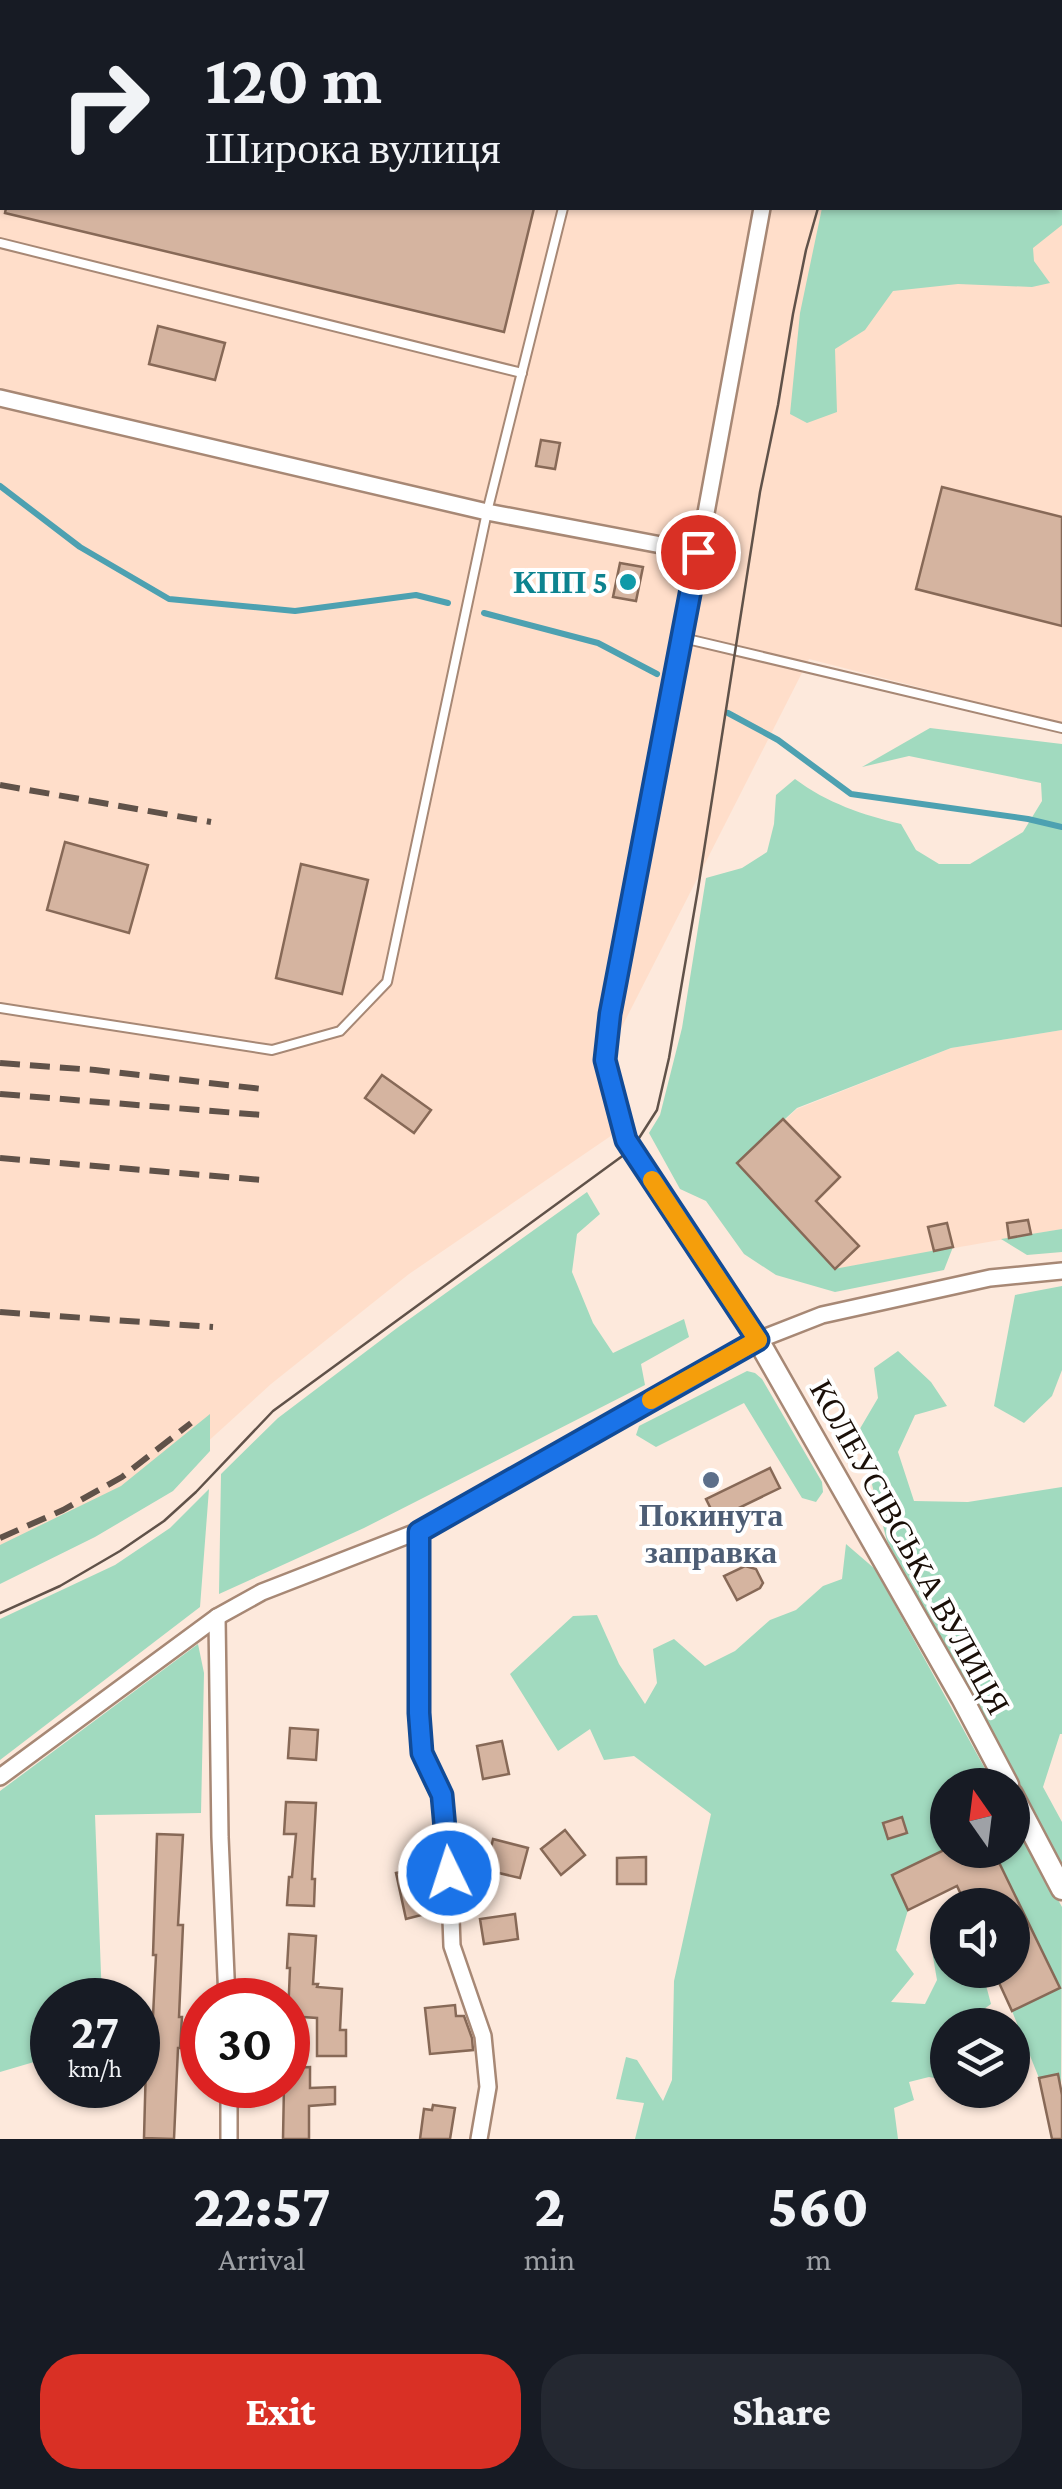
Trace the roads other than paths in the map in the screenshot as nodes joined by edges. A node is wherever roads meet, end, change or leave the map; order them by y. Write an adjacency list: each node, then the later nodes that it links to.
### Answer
1 (563, 210): 4 (lane)
2 (762, 210): 7 (street)
3 (0, 244): 4 (lane)
4 (522, 373): 6 (lane)
5 (0, 398): 6 (street)
6 (488, 512): 7 (street); 10 (lane)
7 (698, 552): 8 (street)
8 (683, 638): 9 (lane); 12 (street)
9 (1062, 728)
10 (0, 1008)
11 (1062, 1271): 12 (street)
12 (758, 1340): 13 (street); 15 (street, КОЛЕУСІВСЬКА ВУЛИЦЯ)
13 (419, 1532): 14 (street); 22 (street)
14 (217, 1617): 16 (street); 19 (street)
15 (999, 1768)
16 (0, 1776)
17 (1030, 1828): 18 (street)
18 (1062, 1888)
19 (226, 1978)
20 (230, 2108): 21 (street)
21 (229, 2139)
22 (479, 2139)

